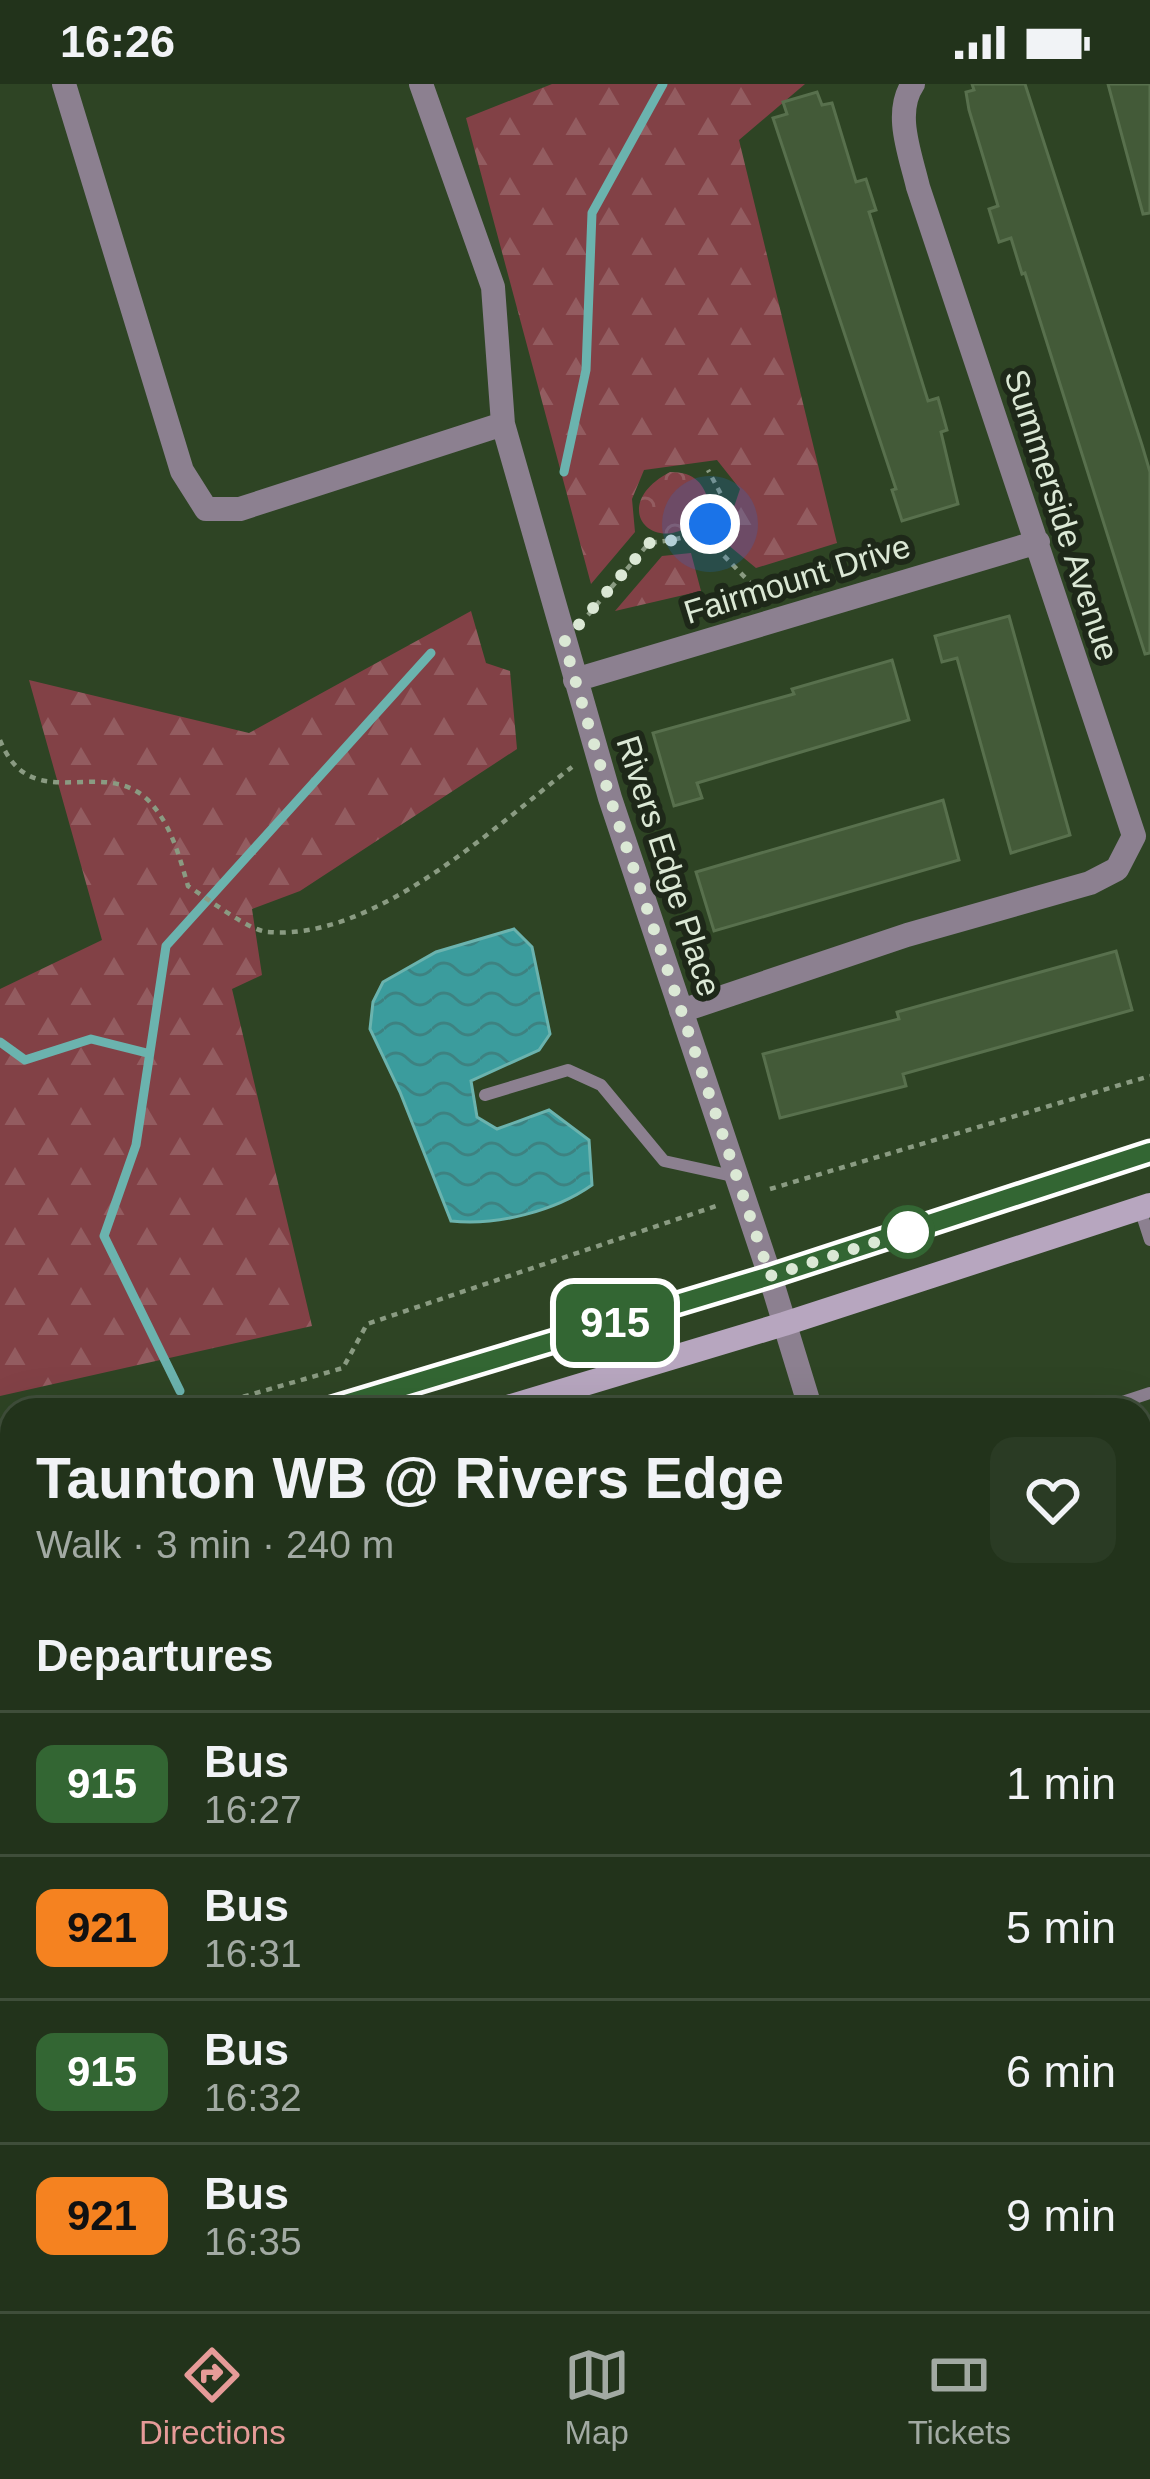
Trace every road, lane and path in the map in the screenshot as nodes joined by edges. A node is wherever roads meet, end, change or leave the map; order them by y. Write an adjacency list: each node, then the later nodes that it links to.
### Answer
1 (64, 84): 4 (street)
2 (421, 84): 4 (street, Rivers Edge Place)
3 (914, 84): 7 (street, Summerside Avenue)
4 (503, 424): 9 (street, Rivers Edge Place)
5 (708, 470): 6 (path)
6 (699, 530): 8 (path); 9 (path)
7 (1037, 542): 8 (street, Fairmount Drive); 13 (street, Summerside Avenue)
8 (784, 618): 10 (street, Fairmount Drive)
9 (564, 642): 10 (street, Rivers Edge Place)
10 (575, 680): 12 (street, Rivers Edge Place)
11 (0, 740): 12 (path)
12 (595, 748): 13 (street, Rivers Edge Place)
13 (682, 1011): 17 (street, Rivers Edge Place)
14 (1150, 1076): 17 (path)
15 (484, 1096): 17 (lane)
16 (1150, 1152): 20 (main road)
17 (740, 1187): 20 (street, Rivers Edge Place); 22 (path)
18 (1145, 1207): 19 (lane); 21 (main road)
19 (1150, 1240)
20 (770, 1276): 21 (street, Rivers Edge Place); 23 (main road)
21 (784, 1324): 24 (main road); 25 (street, Rivers Edge Place)
22 (239, 1398)
23 (365, 1398)
24 (538, 1398)
25 (807, 1398)

